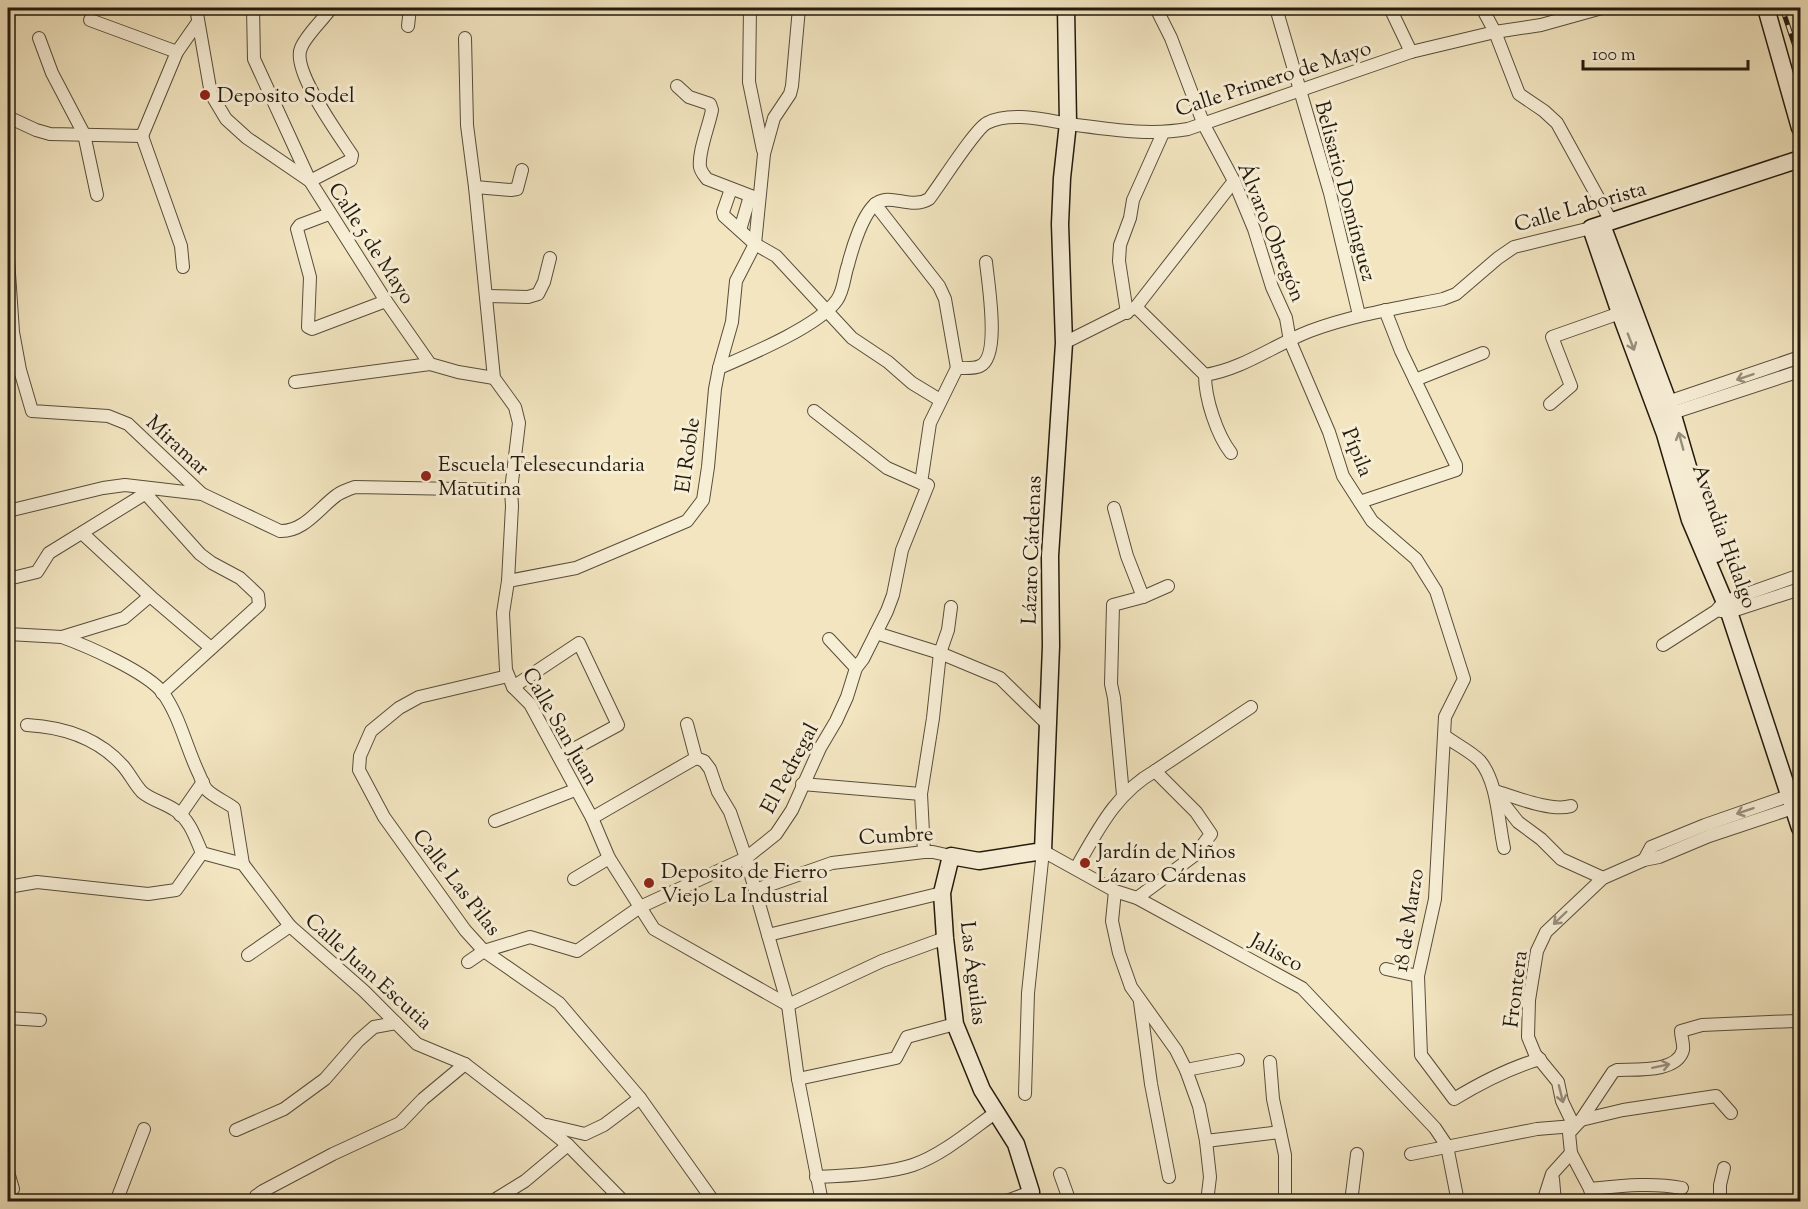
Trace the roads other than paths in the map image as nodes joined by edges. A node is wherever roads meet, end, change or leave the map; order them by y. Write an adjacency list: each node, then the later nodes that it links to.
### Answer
1 (196, 8): 15 (street, Calle 5 de Mayo)
2 (253, 8): 34 (street)
3 (331, 8): 34 (street)
4 (410, 8): 16 (street)
5 (750, 8): 31 (street)
6 (798, 8): 31 (street)
7 (1066, 8): 25 (street, Lázaro Cárdenas)
8 (1156, 8): 26 (street, Álvaro Obregón)
9 (1276, 8): 23 (street, Belisario Domínguez)
10 (1390, 8): 21 (street)
11 (1482, 8): 17 (street)
12 (1602, 8): 17 (street, Calle Primero de Mayo)
13 (1766, 8): 27 (street)
14 (90, 20): 20 (street)
15 (198, 22): 20 (street); 34 (street, Calle 5 de Mayo)
16 (408, 26)
17 (1495, 32): 21 (street, Calle Primero de Mayo); 42 (street)
18 (39, 38): 28 (street)
19 (465, 38): 36 (street)
20 (177, 52): 30 (street)
21 (1411, 52): 23 (street, Calle Primero de Mayo)
22 (677, 86): 37 (street)
23 (1299, 92): 26 (street, Calle Primero de Mayo); 55 (street, Belisario Domínguez)
24 (8, 117): 28 (street)
25 (1068, 123): 29 (street, Calle Primero de Mayo); 40 (street, Calle Primero de Mayo); 57 (street, Lázaro Cárdenas)
26 (1204, 125): 29 (street, Calle Primero de Mayo); 35 (street, Álvaro Obregón)
27 (1800, 129)
28 (84, 134): 30 (street); 38 (street)
29 (1162, 134): 52 (street)
30 (142, 136): 48 (street)
31 (764, 154): 39 (street)
32 (1800, 159): 42 (street, Calle Laborista)
33 (522, 170): 36 (street)
34 (310, 181): 41 (street, Calle 5 de Mayo)
35 (1234, 181): 52 (street); 56 (street, Álvaro Obregón)
36 (475, 187): 49 (street)
37 (731, 189): 39 (street); 43 (street)
38 (97, 195)
39 (754, 197): 43 (street); 44 (street, El Roble)
40 (875, 204): 51 (street); 62 (street)
41 (329, 214): 50 (street, Calle 5 de Mayo); 50 (street)
42 (1601, 225): 53 (street, Calle Laborista); 54 (street, Avendia Hidalgo); 70 (street, Avendia Hidalgo)
43 (740, 230): 44 (street)
44 (755, 244): 51 (street); 61 (street, El Roble)
45 (550, 258): 49 (street)
46 (8, 259): 76 (street, Miramar)
47 (986, 262): 62 (street)
48 (183, 267)
49 (487, 296): 65 (street)
50 (386, 301): 60 (street, Calle 5 de Mayo)
51 (827, 310): 61 (street); 68 (street)
52 (1132, 310): 57 (street); 64 (street)
53 (1385, 310): 55 (street, Calle Laborista); 66 (street)
54 (1620, 313): 69 (street); 70 (street, Avendia Hidalgo, one-way to 70)
55 (1359, 315): 56 (street, Calle Laborista)
56 (1290, 341): 64 (street, Calle Laborista); 77 (street, Pípila)
57 (1064, 343): 102 (street, Lázaro Cárdenas)
58 (1483, 353): 66 (street)
59 (1800, 357): 70 (street, one-way to 70)
60 (430, 364): 65 (street); 67 (street)
61 (718, 368): 83 (street, El Roble)
62 (957, 368): 68 (street, El Pedregal)
63 (1800, 371): 70 (street)
64 (1205, 375): 72 (street)
65 (494, 378): 74 (street, Calle San Juan)
66 (1415, 380): 77 (street)
67 (295, 382)
68 (940, 400): 73 (street, El Pedregal)
69 (1550, 404)
70 (1664, 409): 88 (street, Avendia Hidalgo)
71 (814, 411): 73 (street)
72 (1231, 453)
73 (921, 483): 90 (street, El Pedregal)
74 (511, 490): 76 (street); 83 (street, Calle San Juan)
75 (150, 491): 76 (street); 79 (street); 80 (street); 95 (street)
76 (202, 494)
77 (1360, 502): 104 (street, Pípila)
78 (1114, 508): 87 (street)
79 (8, 511)
80 (82, 533): 82 (street); 86 (street)
81 (1800, 575): 88 (street)
82 (8, 579)
83 (508, 581): 98 (street, Calle San Juan)
84 (1168, 586): 87 (street)
85 (1800, 589): 88 (street)
86 (150, 596): 92 (street); 95 (street)
87 (1143, 597): 113 (street)
88 (1728, 606): 94 (street); 114 (street, Avendia Hidalgo)
89 (951, 607): 96 (street)
90 (876, 633): 96 (street); 97 (street, El Pedregal)
91 (8, 634): 92 (street)
92 (62, 637): 99 (street, Calle Juan Escutia)
93 (829, 639): 97 (street)
94 (1663, 645)
95 (211, 648): 99 (street)
96 (940, 653): 102 (street); 112 (street)
97 (856, 668): 109 (street, El Pedregal)
98 (511, 681): 105 (street, Calle San Juan); 105 (street); 140 (street, Calle Las Pilas)
99 (162, 693): 108 (street, Calle Juan Escutia)
100 (1251, 707): 107 (street)
101 (687, 724): 106 (street)
102 (1047, 724): 121 (street, Lázaro Cárdenas)
103 (27, 725): 116 (street)
104 (1444, 736): 111 (street); 144 (street, 18 de Marzo)
105 (558, 757): 110 (street, Calle San Juan)
106 (696, 758): 117 (street); 126 (street)
107 (1155, 771): 113 (street); 135 (street)
108 (203, 782): 116 (street); 127 (street, Calle Juan Escutia)
109 (802, 784): 112 (street); 126 (street, El Pedregal)
110 (575, 790): 117 (street, Calle San Juan); 118 (street)
111 (1495, 793): 115 (street); 120 (street); 129 (street)
112 (921, 794): 122 (street)
113 (1123, 795): 128 (street)
114 (1797, 798): 119 (street, Avendia Hidalgo); 129 (street, Frontera)
115 (1571, 806)
116 (180, 815): 123 (street)
117 (592, 818): 125 (street, Calle San Juan)
118 (495, 821)
119 (1800, 828)
120 (1504, 848)
121 (1043, 851): 124 (street, Cumbre); 128 (street, Jalisco); 158 (street, Lázaro Cárdenas)
122 (924, 852): 124 (street, Cumbre); 132 (street, Cumbre)
123 (202, 853): 127 (street); 131 (street)
124 (951, 856): 134 (street, Las Águilas)
125 (609, 858): 130 (street); 136 (street, Calle San Juan)
126 (746, 858): 132 (street); 136 (street, El Pedregal)
127 (243, 864): 137 (street, Calle Juan Escutia)
128 (1076, 868): 133 (street, Jalisco)
129 (1603, 878): 152 (street, Frontera, one-way to 152)
130 (574, 879)
131 (8, 887)
132 (755, 890): 138 (street)
133 (1115, 891): 135 (street, Jalisco); 145 (street)
134 (942, 893): 138 (street); 139 (street, Las Águilas)
135 (1137, 898): 169 (street, Jalisco)
136 (640, 907): 140 (street, El Pedregal); 146 (street, Calle San Juan)
137 (290, 926): 141 (street); 150 (street, Calle Juan Escutia)
138 (768, 935): 146 (street)
139 (945, 938): 146 (street); 151 (street, Las Águilas)
140 (484, 951): 142 (street, El Pedregal); 159 (street, Calle Las Pilas)
141 (248, 955)
142 (468, 962)
143 (1386, 969): 144 (street)
144 (1418, 976): 152 (street, 18 de Marzo)
145 (1139, 1001): 156 (street); 178 (street)
146 (788, 1005): 157 (street)
147 (8, 1018): 149 (street)
148 (1800, 1019): 162 (street, one-way to 148)
149 (40, 1020)
150 (396, 1023): 155 (street, Calle Juan Escutia); 165 (street)
151 (955, 1024): 157 (street); 161 (street, Las Águilas)
152 (1540, 1059): 162 (street, Frontera, one-way to 162)
153 (1238, 1060): 156 (street)
154 (1269, 1062): 166 (street)
155 (465, 1064): 163 (street, Calle Juan Escutia); 183 (street)
156 (1186, 1070): 167 (street)
157 (798, 1079): 177 (street)
158 (1025, 1094)
159 (640, 1098): 163 (street); 184 (street, Calle Las Pilas)
160 (1731, 1113): 162 (street)
161 (998, 1118): 177 (street); 182 (street)
162 (1578, 1123): 169 (street); 170 (street)
163 (543, 1124): 168 (street, Calle Juan Escutia)
164 (144, 1129): 185 (street)
165 (236, 1130)
166 (1280, 1132): 167 (street); 192 (street)
167 (1206, 1141): 191 (street)
168 (567, 1145): 186 (street); 187 (street, Calle Juan Escutia)
169 (1447, 1146): 172 (street); 194 (street)
170 (1570, 1153): 176 (street); 181 (street)
171 (1357, 1154): 193 (street)
172 (1411, 1154)
173 (1724, 1168): 198 (street)
174 (8, 1172): 180 (street)
175 (1060, 1174): 190 (street)
176 (1552, 1174): 195 (street); 196 (street)
177 (816, 1177): 188 (street)
178 (1168, 1177)
179 (1682, 1188): 181 (street)
180 (12, 1189)
181 (1590, 1189): 197 (street)
182 (1031, 1197): 189 (street)
183 (255, 1199)
184 (712, 1201)
185 (116, 1202)
186 (491, 1202)
187 (624, 1202)
188 (822, 1202)
189 (1004, 1202)
190 (1070, 1202)
191 (1208, 1202)
192 (1285, 1202)
193 (1351, 1202)
194 (1458, 1202)
195 (1543, 1202)
196 (1555, 1202)
197 (1593, 1202)
198 (1720, 1202)

